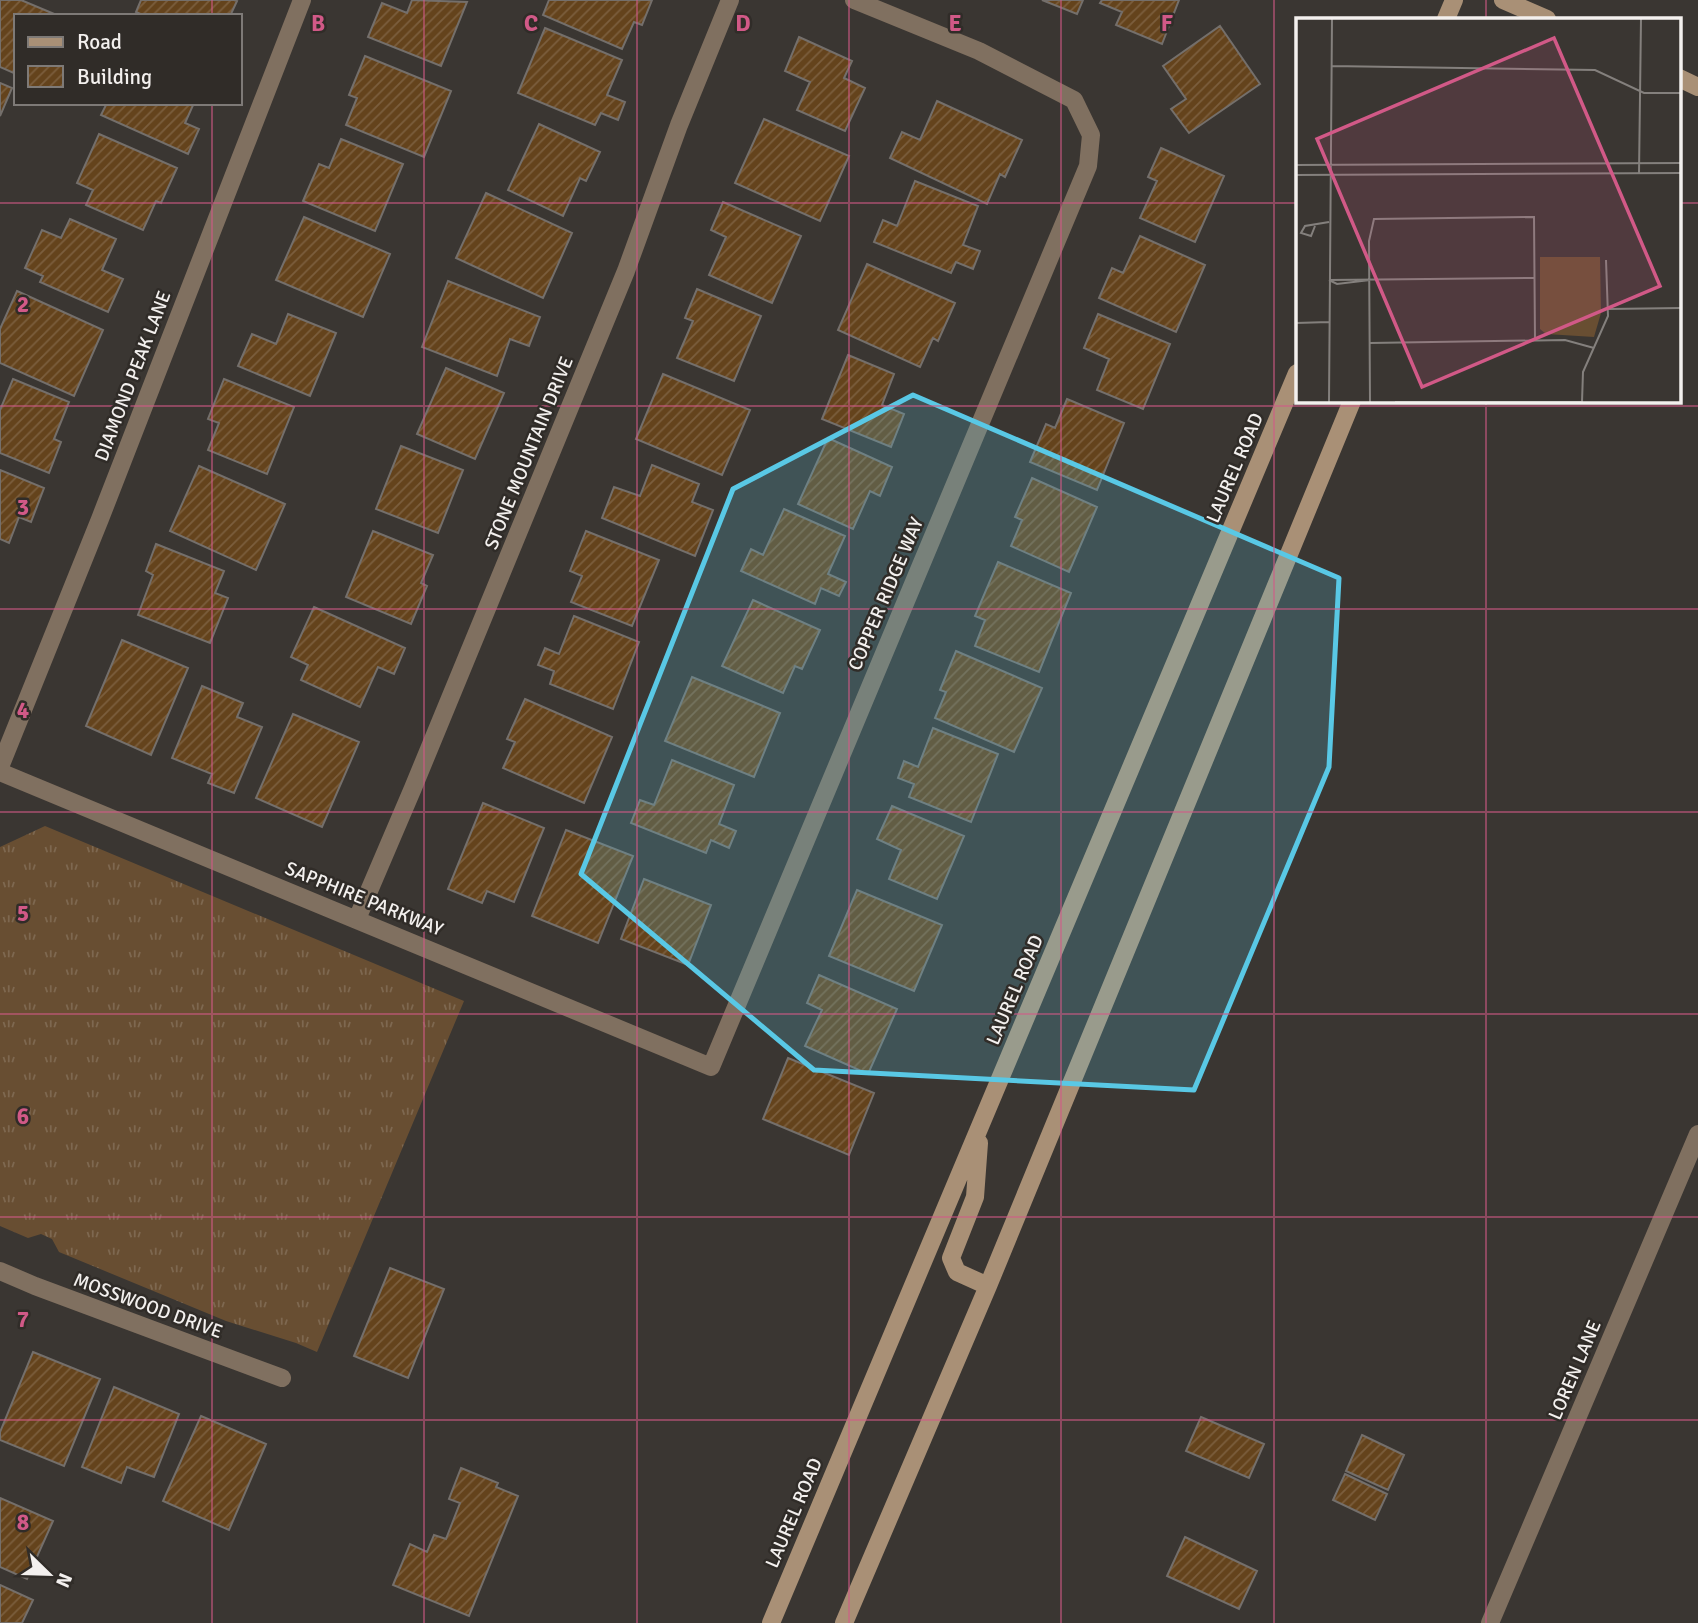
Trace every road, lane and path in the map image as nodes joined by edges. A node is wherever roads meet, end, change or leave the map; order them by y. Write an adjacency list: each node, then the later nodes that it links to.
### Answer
1 (302, 0): 12 (street, DIAMOND PEAK LANE)
2 (730, 0): 13 (street, STONE MOUNTAIN DRIVE)
3 (854, 0): 14 (street, COPPER RIDGE WAY)
4 (1454, 0): 6 (main road)
5 (1514, 6): 7 (main road)
6 (1446, 18)
7 (1544, 18)
8 (1680, 78): 9 (main road)
9 (1698, 87)
10 (1296, 375): 15 (main road, LAUREL ROAD)
11 (1352, 402): 18 (main road)
12 (0, 769): 13 (street, SAPPHIRE PARKWAY)
13 (357, 919): 14 (street, SAPPHIRE PARKWAY)
14 (711, 1067)
15 (980, 1127): 18 (main road); 20 (main road, LAUREL ROAD)
16 (1698, 1134): 22 (street, LOREN LANE)
17 (0, 1271): 19 (street, MOSSWOOD DRIVE)
18 (988, 1286): 21 (main road)
19 (282, 1378)
20 (771, 1623)
21 (844, 1623)
22 (1490, 1623)

